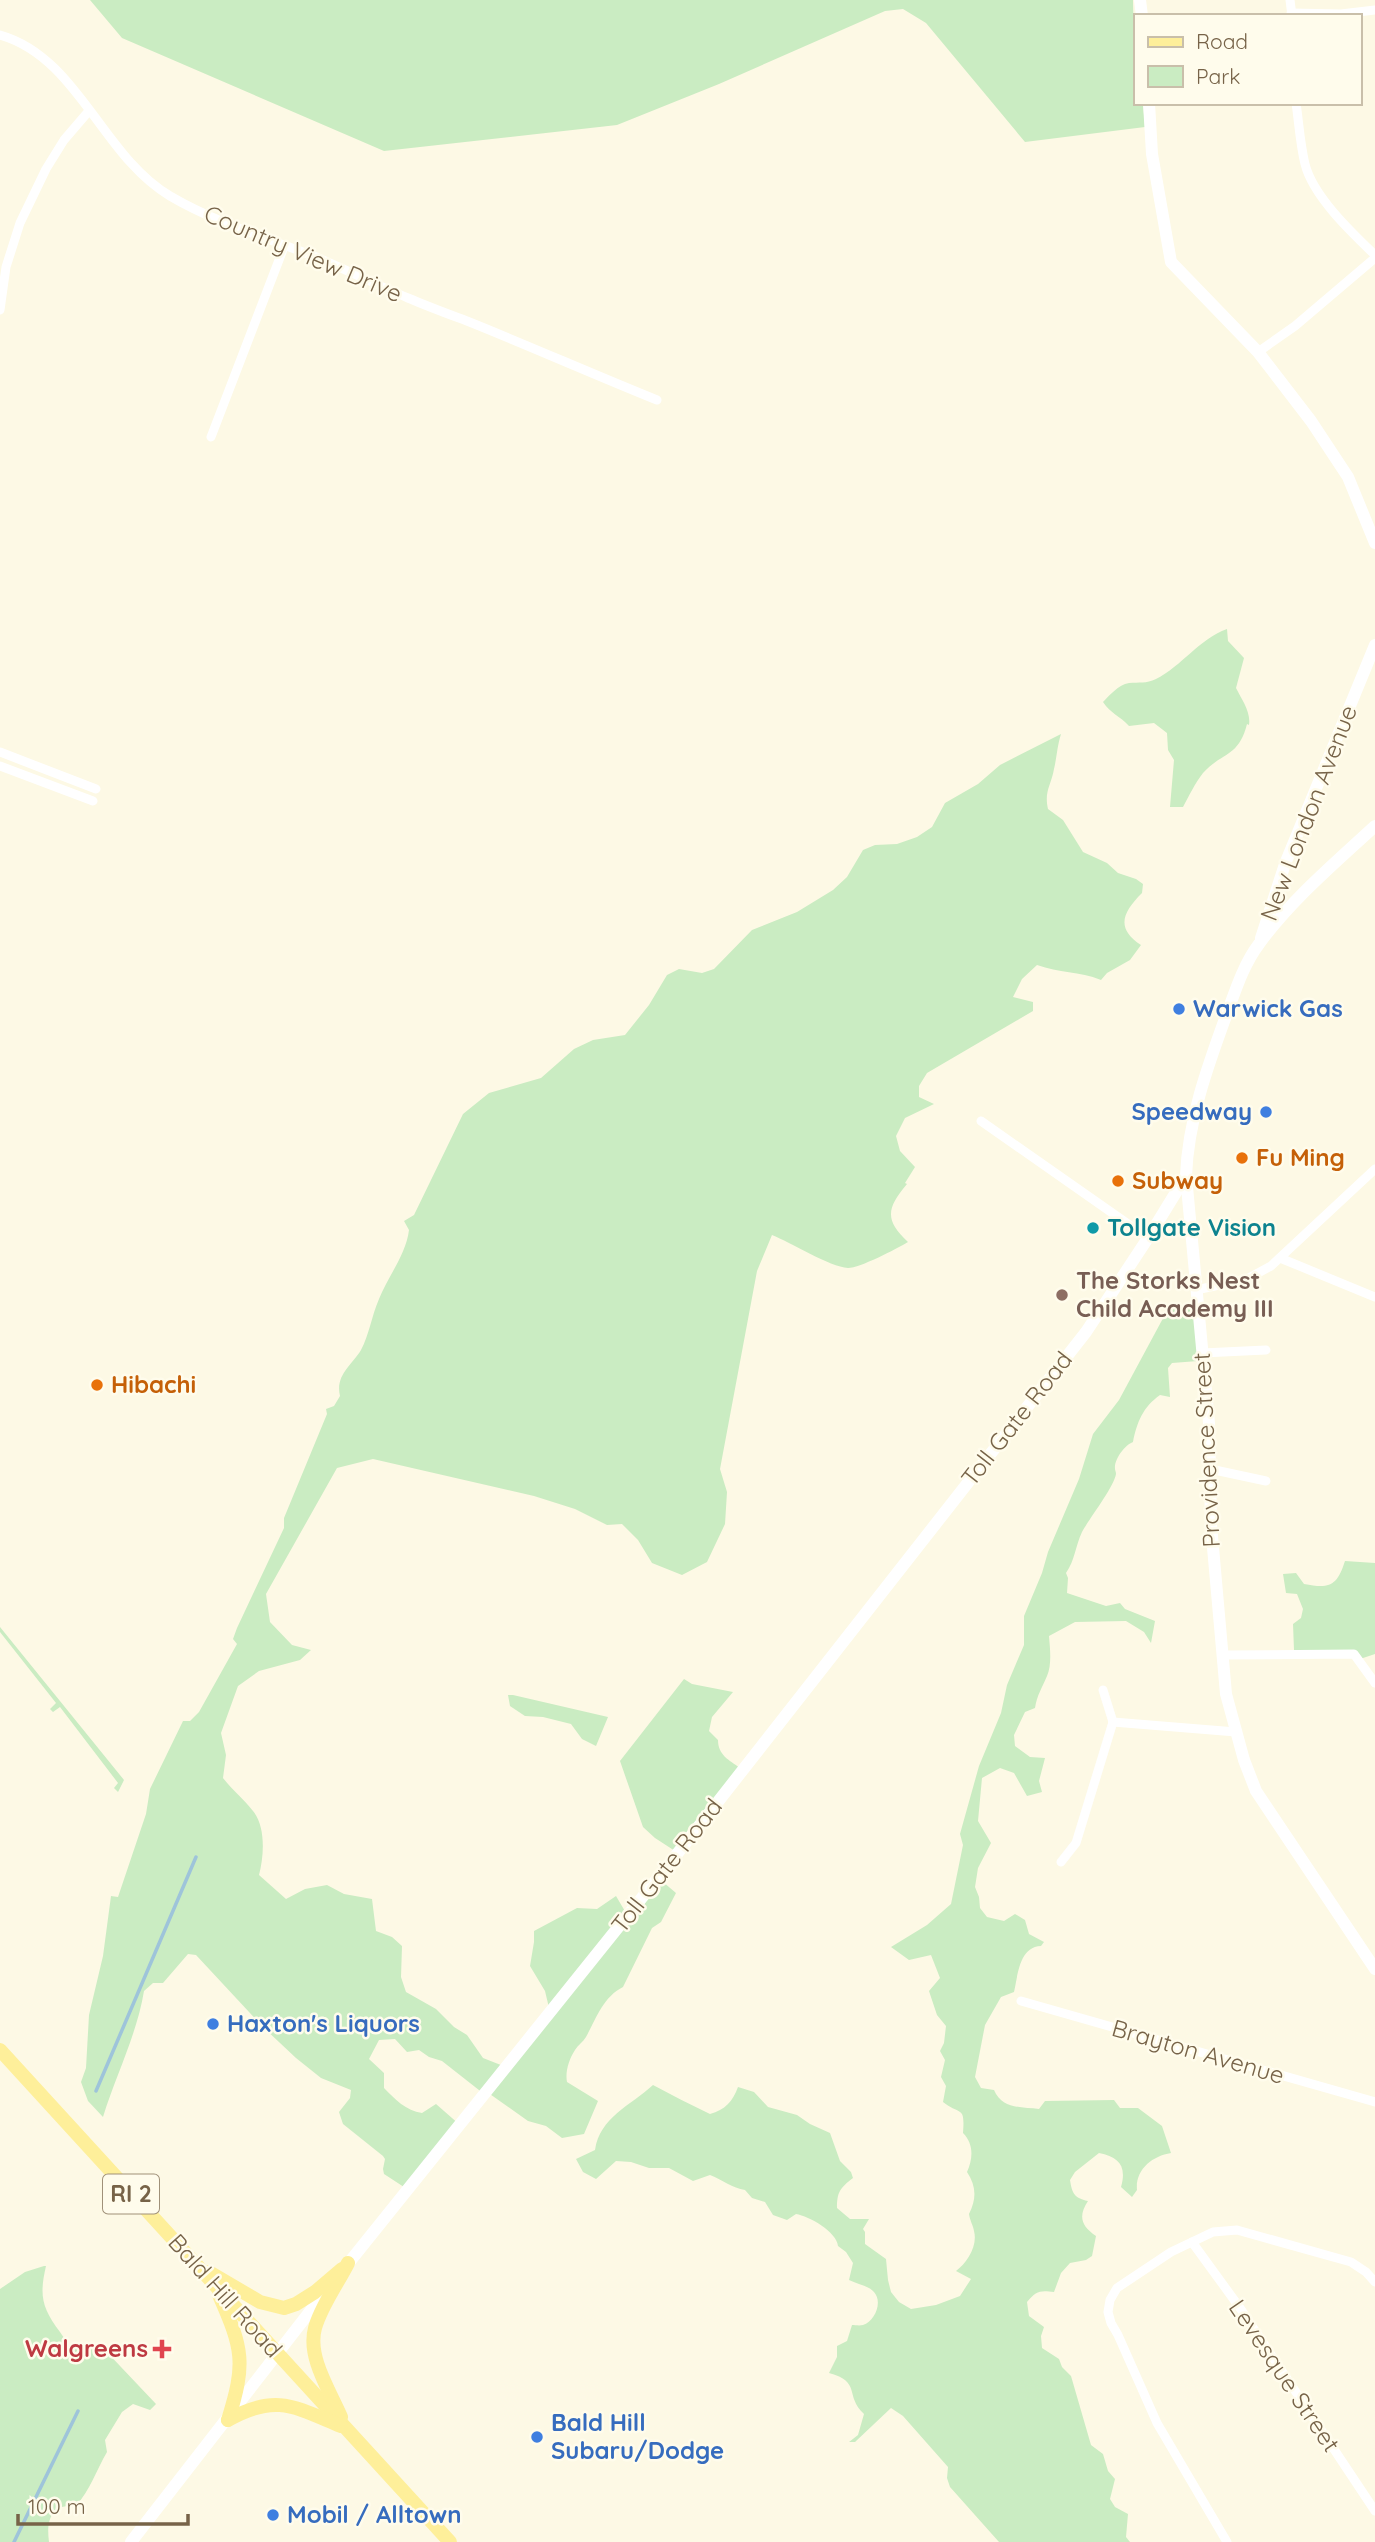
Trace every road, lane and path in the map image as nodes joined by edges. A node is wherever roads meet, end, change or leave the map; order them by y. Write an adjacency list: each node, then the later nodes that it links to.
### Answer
1 (1375, 10): 2 (street)
2 (1341, 14)
3 (0, 35): 6 (street, Country View Drive)
4 (1149, 105): 10 (main road)
5 (1297, 105): 8 (street)
6 (88, 112): 7 (street, Country View Drive); 9 (street)
7 (284, 247): 11 (street, Country View Drive); 12 (street)
8 (1375, 257): 10 (street)
9 (0, 310)
10 (1258, 352): 13 (main road)
11 (657, 400)
12 (211, 437)
13 (1375, 543)
14 (1375, 645): 20 (main road, New London Avenue)
15 (0, 752): 17 (street)
16 (0, 766): 18 (street)
17 (96, 789)
18 (93, 801)
19 (1375, 826): 20 (main road, Providence Street)
20 (1260, 942): 23 (main road, Providence Street)
21 (981, 1121): 24 (street)
22 (1373, 1173): 25 (street)
23 (1186, 1176): 24 (main road, Toll Gate Road); 26 (main road, Providence Street)
24 (1149, 1238): 43 (main road, Toll Gate Road)
25 (1280, 1258): 26 (street); 27 (street)
26 (1196, 1290): 29 (main road, Providence Street)
27 (1375, 1297)
28 (1265, 1350): 29 (street)
29 (1202, 1353): 30 (main road, Providence Street)
30 (1210, 1469): 31 (street); 32 (main road, Providence Street)
31 (1266, 1481)
32 (1223, 1655): 33 (street); 36 (main road, Providence Street)
33 (1375, 1683)
34 (1103, 1690): 35 (street)
35 (1114, 1722): 36 (street); 37 (street)
36 (1236, 1732): 38 (main road, Providence Street)
37 (1061, 1862)
38 (1375, 1969)
39 (1021, 2001): 41 (street, Brayton Avenue)
40 (0, 2050): 44 (main road, Bald Hill Road / RI 2)
41 (1375, 2102)
42 (1192, 2242): 45 (street); 50 (street, Levesque Street); 53 (street)
43 (348, 2263): 44 (main road); 47 (main road, Toll Gate Road); 49 (main road)
44 (197, 2265): 46 (main road, Bald Hill Road / RI 2)
45 (1375, 2282)
46 (214, 2284): 47 (main road, Bald Hill Road / RI 2); 48 (main road)
47 (276, 2354): 48 (main road, Toll Gate Road); 49 (main road, Bald Hill Road / RI 2)
48 (228, 2420): 49 (main road); 51 (main road, Toll Gate Road)
49 (346, 2428): 52 (main road, Bald Hill Road / RI 2)
50 (1375, 2511)
51 (131, 2542)
52 (450, 2542)
53 (1227, 2542)

